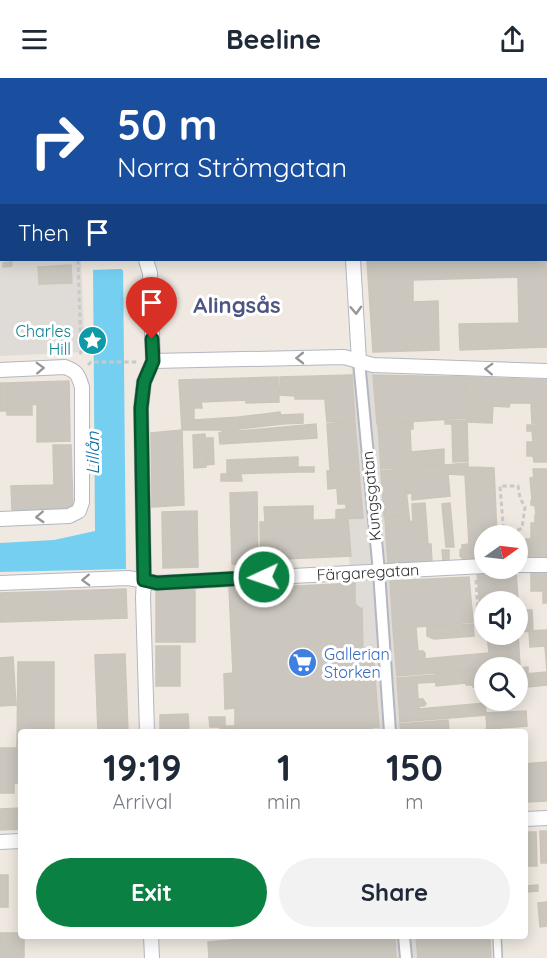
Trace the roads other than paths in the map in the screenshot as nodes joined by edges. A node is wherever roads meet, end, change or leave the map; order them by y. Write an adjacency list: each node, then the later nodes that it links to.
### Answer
1 (146, 261): 4 (street)
2 (353, 261): 3 (street, Kungsgatan, one-way to 3)
3 (359, 361): 4 (street, one-way to 4); 6 (street, one-way to 3); 11 (street, Kungsgatan)
4 (147, 362): 12 (street)
5 (0, 370): 7 (street, one-way to 7)
6 (547, 371)
7 (0, 519)
8 (528, 565): 9 (street)
9 (547, 565)
10 (474, 566): 11 (street, Färgaregatan)
11 (379, 572): 12 (street, Färgaregatan); 15 (street, Kungsgatan)
12 (144, 580): 13 (street, Färgaregatan, one-way to 13); 14 (street)
13 (0, 583)
14 (147, 729)
15 (390, 729)
16 (547, 818): 17 (street)
17 (528, 819)
18 (18, 841): 19 (street)
19 (0, 842)
20 (151, 939): 23 (street)
21 (404, 939): 24 (street)
22 (497, 939): 25 (lane)
23 (152, 958)
24 (406, 958)
25 (498, 958)

